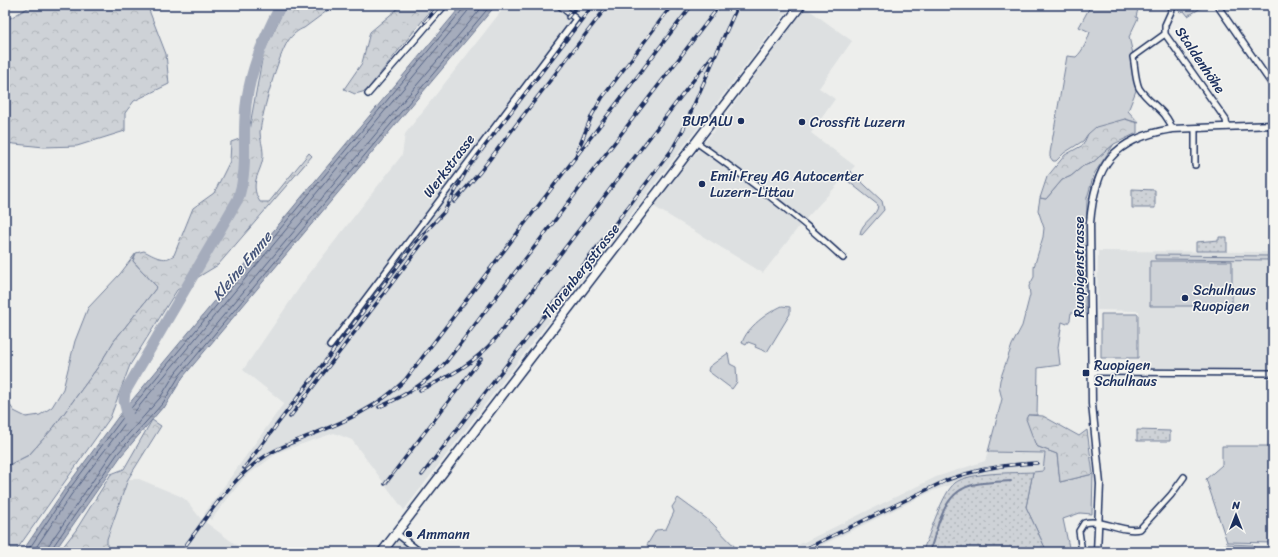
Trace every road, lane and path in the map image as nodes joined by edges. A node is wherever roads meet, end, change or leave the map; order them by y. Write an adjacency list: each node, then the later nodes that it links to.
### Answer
1 (445, 5): 8 (street)
2 (559, 5): 16 (street, Werkstrasse)
3 (801, 5): 13 (main road, Thorenbergstrasse)
4 (1174, 5): 6 (street, Staldenhöhe)
5 (1216, 5): 7 (street)
6 (1165, 34): 10 (street, Staldenhöhe); 11 (street)
7 (1273, 86)
8 (368, 94)
9 (1273, 125): 10 (street, Ruopigenstrasse)
10 (1227, 127): 12 (street, Ruopigenstrasse)
11 (1172, 129): 12 (street, Ruopigenstrasse); 17 (street, Ruopigenstrasse)
12 (1195, 129): 14 (street)
13 (696, 142): 15 (street); 21 (main road, Thorenbergstrasse)
14 (1195, 165)
15 (843, 258)
16 (330, 346)
17 (1091, 372): 18 (street); 20 (street, Ruopigenstrasse)
18 (1273, 373)
19 (1184, 477): 20 (street)
20 (1097, 523): 24 (street); 25 (street, Ruopigenstrasse)
21 (396, 533): 22 (main road, Thorenbergstrasse); 23 (street)
22 (382, 552)
23 (420, 552)
24 (1082, 552)
25 (1097, 552)

